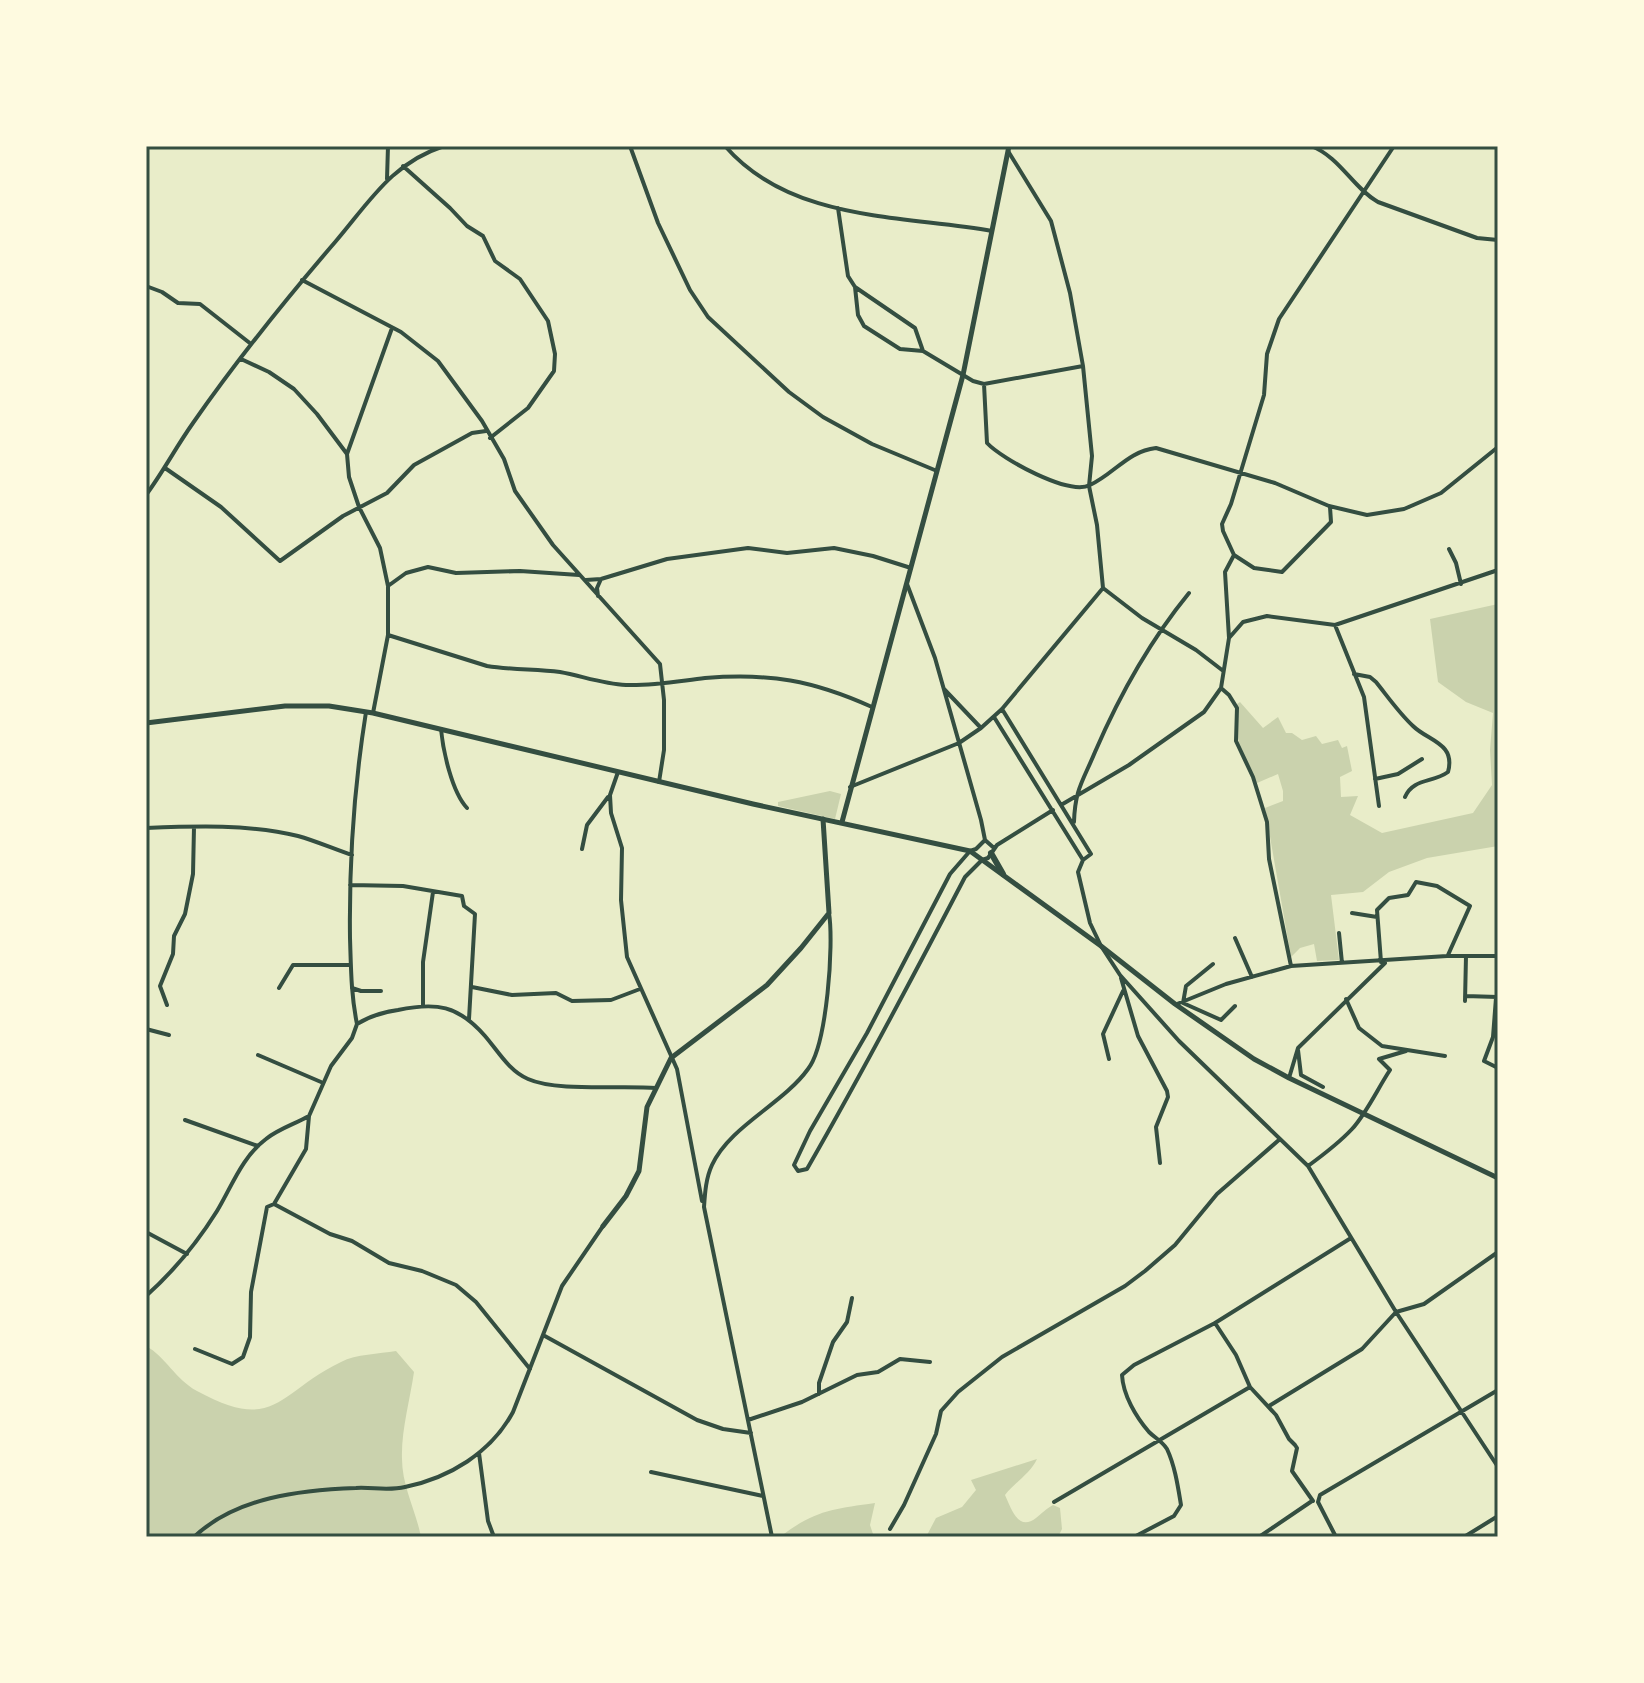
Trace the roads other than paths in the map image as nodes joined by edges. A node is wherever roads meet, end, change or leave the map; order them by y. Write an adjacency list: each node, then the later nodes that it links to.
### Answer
1 (388, 146): 9 (street)
2 (444, 146): 8 (street)
3 (630, 146): 29 (street)
4 (725, 146): 11 (street)
5 (1311, 146): 10 (street)
6 (1394, 146): 10 (street)
7 (1008, 148): 12 (main road); 21 (street)
8 (402, 166): 9 (street); 25 (street)
9 (387, 179): 14 (street)
10 (1365, 193): 13 (street); 30 (street)
11 (838, 208): 12 (street); 16 (street)
12 (992, 231): 22 (main road)
13 (1498, 240)
14 (302, 280): 17 (street); 18 (street)
15 (146, 286): 18 (street)
16 (855, 287): 19 (street); 19 (street)
17 (392, 327): 24 (street); 27 (street)
18 (251, 344): 20 (street)
19 (923, 351): 22 (street)
20 (241, 359): 27 (street); 28 (street)
21 (1083, 366): 23 (street); 31 (street)
22 (963, 375): 23 (street); 29 (main road)
23 (984, 384): 31 (street)
24 (486, 431): 25 (street); 34 (street)
25 (490, 438): 39 (street)
26 (1498, 447): 33 (street)
27 (347, 454): 34 (street)
28 (165, 468): 32 (street); 34 (street)
29 (937, 471): 37 (main road)
30 (1240, 472): 31 (street); 33 (street); 36 (street)
31 (1089, 486): 45 (street)
32 (146, 495)
33 (1329, 506): 36 (street)
34 (359, 507): 44 (street)
35 (1449, 549): 43 (street)
36 (1234, 555): 51 (street)
37 (911, 568): 40 (street); 42 (main road)
38 (1498, 570): 43 (street)
39 (582, 575): 41 (street); 44 (street)
40 (601, 579): 41 (street); 47 (street)
41 (586, 580): 47 (street)
42 (907, 584): 55 (street); 57 (main road)
43 (1461, 584): 48 (street)
44 (388, 586): 50 (street)
45 (1103, 588): 49 (street); 58 (street)
46 (1189, 593): 49 (street)
47 (598, 597): 54 (street)
48 (1335, 625): 51 (street); 53 (street)
49 (1161, 629): 52 (street); 72 (street)
50 (388, 635): 54 (street); 59 (street)
51 (1229, 638): 52 (street)
52 (1222, 670): 56 (street)
53 (1354, 674): 67 (street); 71 (street)
54 (664, 684): 57 (street); 68 (street)
55 (943, 687): 62 (street); 64 (street)
56 (1221, 688): 72 (street); 105 (street)
57 (872, 707): 69 (main road)
58 (1002, 709): 60 (street); 75 (street)
59 (369, 712): 61 (main road); 63 (main road); 86 (street)
60 (994, 717): 62 (street); 76 (street)
61 (146, 723)
62 (981, 728): 64 (street)
63 (441, 729): 66 (main road); 74 (street)
64 (959, 743): 69 (street); 82 (street)
65 (1422, 759): 67 (street)
66 (618, 772): 68 (main road); 70 (street)
67 (1375, 779): 73 (street)
68 (659, 782): 77 (main road)
69 (850, 787): 78 (main road)
70 (610, 795): 83 (street); 111 (street)
71 (1405, 797)
72 (1075, 798): 75 (street); 79 (street)
73 (1379, 806)
74 (467, 808)
75 (1063, 808): 76 (street); 79 (street)
76 (1055, 812): 85 (street); 88 (street)
77 (823, 819): 78 (main road); 92 (main road)
78 (842, 822): 84 (main road)
79 (1074, 824): 88 (street)
80 (194, 827): 81 (street); 86 (street); 118 (street)
81 (146, 828)
82 (985, 840): 84 (street); 85 (street)
83 (582, 849)
84 (970, 851): 87 (main road); 87 (street)
85 (993, 851): 87 (street); 89 (main road)
86 (352, 855): 90 (street)
87 (982, 860): 89 (main road)
88 (1083, 860): 97 (street)
89 (1003, 874): 97 (main road)
90 (350, 885): 91 (street); 104 (street)
91 (434, 891): 109 (street); 119 (street)
92 (829, 913): 129 (main road); 145 (street)
93 (1352, 913): 94 (street)
94 (1377, 917): 98 (street); 101 (street)
95 (1339, 933): 102 (street)
96 (1235, 938): 107 (street)
97 (1101, 946): 106 (street); 117 (main road)
98 (1447, 956): 99 (street); 101 (street)
99 (1466, 956): 100 (street); 114 (street)
100 (1498, 956)
101 (1384, 961): 102 (street); 115 (street)
102 (1342, 963): 105 (street)
103 (1213, 964): 116 (street)
104 (349, 965): 108 (street); 110 (street)
105 (1291, 966): 107 (street)
106 (1120, 975): 113 (street); 139 (street)
107 (1252, 977): 116 (street)
108 (351, 986): 112 (street); 122 (street)
109 (472, 987): 111 (street); 121 (street)
110 (279, 988)
111 (640, 989): 129 (street)
112 (381, 991)
113 (1123, 991): 130 (street); 141 (street)
114 (1497, 998): 131 (street)
115 (1346, 999): 125 (street); 126 (street)
116 (1183, 1003): 117 (street); 120 (street)
117 (1175, 1004): 132 (main road)
118 (167, 1005)
119 (423, 1005): 121 (street); 122 (street)
120 (1235, 1006)
121 (469, 1019): 135 (street)
122 (357, 1024): 133 (street)
123 (146, 1029): 124 (street)
124 (169, 1035)
125 (1298, 1048): 132 (street); 134 (street)
126 (1406, 1051): 128 (street); 136 (street)
127 (258, 1055): 133 (street)
128 (1445, 1056)
129 (671, 1058): 135 (main road); 145 (street)
130 (1109, 1059)
131 (1498, 1068)
132 (1289, 1078): 136 (main road)
133 (323, 1083): 137 (street)
134 (1323, 1087)
135 (656, 1088): 146 (main road)
136 (1364, 1113): 142 (street); 143 (main road)
137 (309, 1116): 140 (street); 144 (street)
138 (185, 1120): 140 (street)
139 (1280, 1139): 142 (street); 176 (street)
140 (258, 1146): 150 (street)
141 (1160, 1163)
142 (1308, 1166): 148 (street)
143 (1498, 1178)
144 (274, 1204): 156 (street); 158 (street)
145 (704, 1207): 164 (street)
146 (603, 1226): 155 (street)
147 (146, 1232): 150 (street)
148 (1351, 1238): 153 (street); 154 (street)
149 (1498, 1252): 153 (street)
150 (187, 1254): 151 (street)
151 (146, 1296)
152 (852, 1298): 161 (street)
153 (1396, 1312): 162 (street); 163 (street)
154 (1215, 1323): 159 (street); 166 (street)
155 (543, 1335): 158 (street); 165 (street)
156 (195, 1349)
157 (930, 1362): 161 (street)
158 (530, 1369): 169 (street)
159 (1250, 1387): 162 (street); 167 (street)
160 (1498, 1390): 163 (street)
161 (819, 1394): 164 (street)
162 (1269, 1406): 173 (street)
163 (1460, 1412): 170 (street); 173 (street)
164 (748, 1420): 165 (street)
165 (751, 1433): 172 (street)
166 (1151, 1434): 167 (street); 168 (street)
167 (1161, 1440): 168 (street); 180 (street)
168 (1147, 1447): 174 (street)
169 (479, 1453): 177 (street); 178 (street)
170 (1498, 1467)
171 (651, 1472): 172 (street)
172 (763, 1496): 179 (street)
173 (1315, 1499): 181 (street); 182 (street)
174 (1054, 1502)
175 (1498, 1516): 183 (street)
176 (890, 1529)
177 (194, 1537)
178 (494, 1537)
179 (772, 1537)
180 (1134, 1537)
181 (1259, 1537)
182 (1336, 1537)
183 (1464, 1537)

